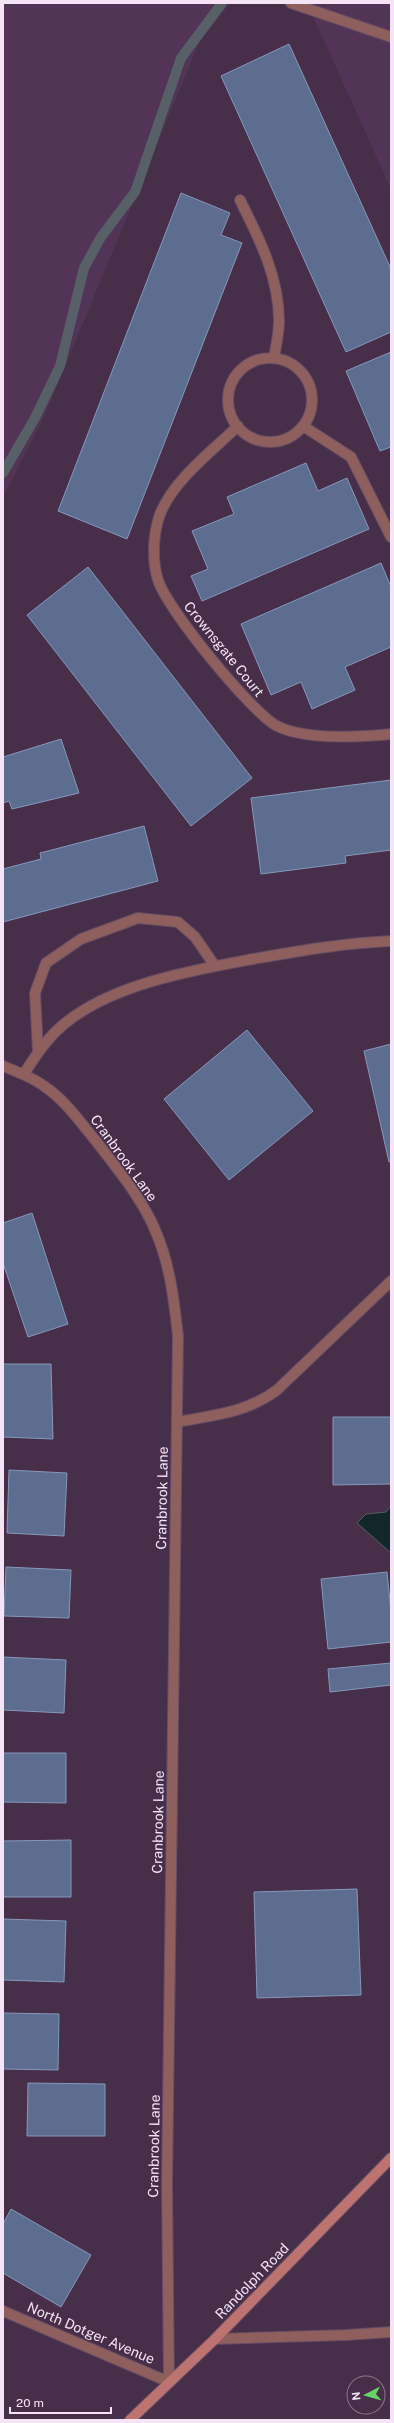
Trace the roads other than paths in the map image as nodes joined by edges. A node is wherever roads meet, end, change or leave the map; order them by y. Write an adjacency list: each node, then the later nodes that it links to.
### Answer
1 (291, 3): 2 (street)
2 (391, 37)
3 (240, 200): 4 (street)
4 (274, 358): 5 (street); 6 (street)
5 (238, 426): 6 (street); 8 (street, Crownsgate Court)
6 (303, 426): 7 (street)
7 (391, 538)
8 (391, 734)
9 (391, 941): 10 (street)
10 (215, 966): 11 (street); 11 (street)
11 (38, 1052): 13 (street)
12 (3, 1066): 13 (street, Cranbrook Lane)
13 (24, 1074): 15 (street, Cranbrook Lane)
14 (391, 1281): 15 (street)
15 (177, 1422): 20 (street, Cranbrook Lane)
16 (391, 2158): 19 (main road, Randolph Road)
17 (3, 2311): 20 (street, North Dotger Avenue)
18 (391, 2332): 19 (street)
19 (215, 2339): 20 (main road, Randolph Road)
20 (169, 2382): 21 (main road, Randolph Road)
21 (130, 2420)

